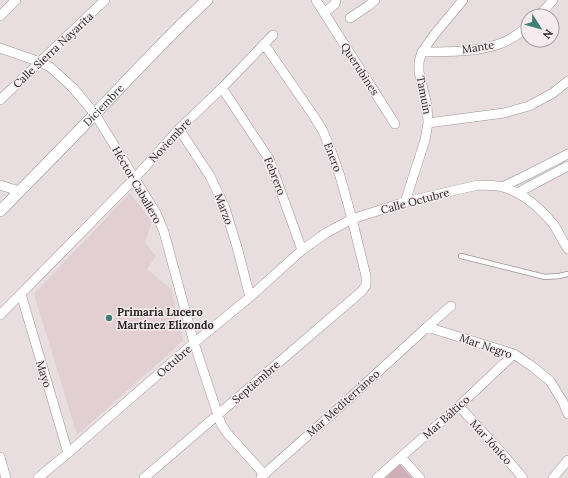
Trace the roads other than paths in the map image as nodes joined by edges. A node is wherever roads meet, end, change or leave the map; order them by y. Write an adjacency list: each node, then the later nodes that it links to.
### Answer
1 (16, 0): 11 (street)
2 (105, 0): 18 (street, Calle Sierra Nayarita)
3 (207, 0): 22 (street, Diciembre)
4 (316, 0): 10 (street, Querubines)
5 (336, 0): 10 (street)
6 (375, 0): 12 (street)
7 (463, 0): 17 (street, Tamuín)
8 (553, 0): 9 (street)
9 (546, 8)
10 (324, 13): 24 (street, Querubines)
11 (0, 16)
12 (350, 18)
13 (520, 33): 17 (street, Mante)
14 (273, 35): 15 (street, Noviembre)
15 (264, 44): 20 (street, Noviembre); 35 (street, Enero)
16 (0, 48): 18 (street, Héctor Caballero)
17 (422, 52): 23 (street, Tamuín)
18 (40, 62): 21 (street, Calle Sierra Nayarita); 22 (street, Héctor Caballero)
19 (568, 81): 23 (street)
20 (222, 88): 25 (street, Noviembre); 37 (street, Febrero)
21 (0, 100)
22 (95, 114): 28 (street, Héctor Caballero); 31 (street, Diciembre)
23 (428, 123): 33 (street, Tamuín)
24 (395, 124)
25 (179, 129): 28 (street, Noviembre); 42 (street, Marzo)
26 (568, 154): 30 (street)
27 (568, 166): 32 (street)
28 (135, 178): 41 (street, Noviembre); 46 (street, Héctor Caballero)
29 (0, 185): 31 (street)
30 (502, 187): 32 (street); 33 (street, Calle Octubre)
31 (19, 191): 34 (street, Diciembre)
32 (517, 193): 36 (street)
33 (405, 202): 35 (street, Calle Octubre)
34 (0, 211)
35 (352, 219): 37 (street, Octubre); 40 (street, Enero)
36 (568, 249)
37 (302, 250): 42 (street, Octubre)
38 (461, 256): 39 (lane)
39 (568, 274)
40 (366, 285): 50 (street, Septiembre)
41 (21, 294): 44 (street, Noviembre); 51 (street, Mayo)
42 (250, 297): 46 (street, Octubre)
43 (451, 306): 45 (street, Mar Mediterráneo)
44 (0, 315)
45 (426, 327): 47 (street, Mar Negro); 55 (street, Mar Mediterráneo)
46 (194, 344): 50 (street, Héctor Caballero); 51 (street, Octubre)
47 (514, 354): 48 (street, Mar Báltico); 49 (street, Mar Negro)
48 (459, 406): 53 (street, Mar Báltico); 61 (street, Mar Jónico)
49 (568, 414)
50 (218, 415): 55 (street, Héctor Caballero); 58 (street, Septiembre)
51 (68, 453): 57 (street, Octubre)
52 (0, 457): 56 (street)
53 (401, 457): 59 (street, Mar Báltico); 60 (street)
54 (568, 460): 62 (street)
55 (262, 476)
56 (6, 478)
57 (38, 478)
58 (144, 478)
59 (378, 478)
60 (420, 478)
61 (523, 478)
62 (553, 478)

